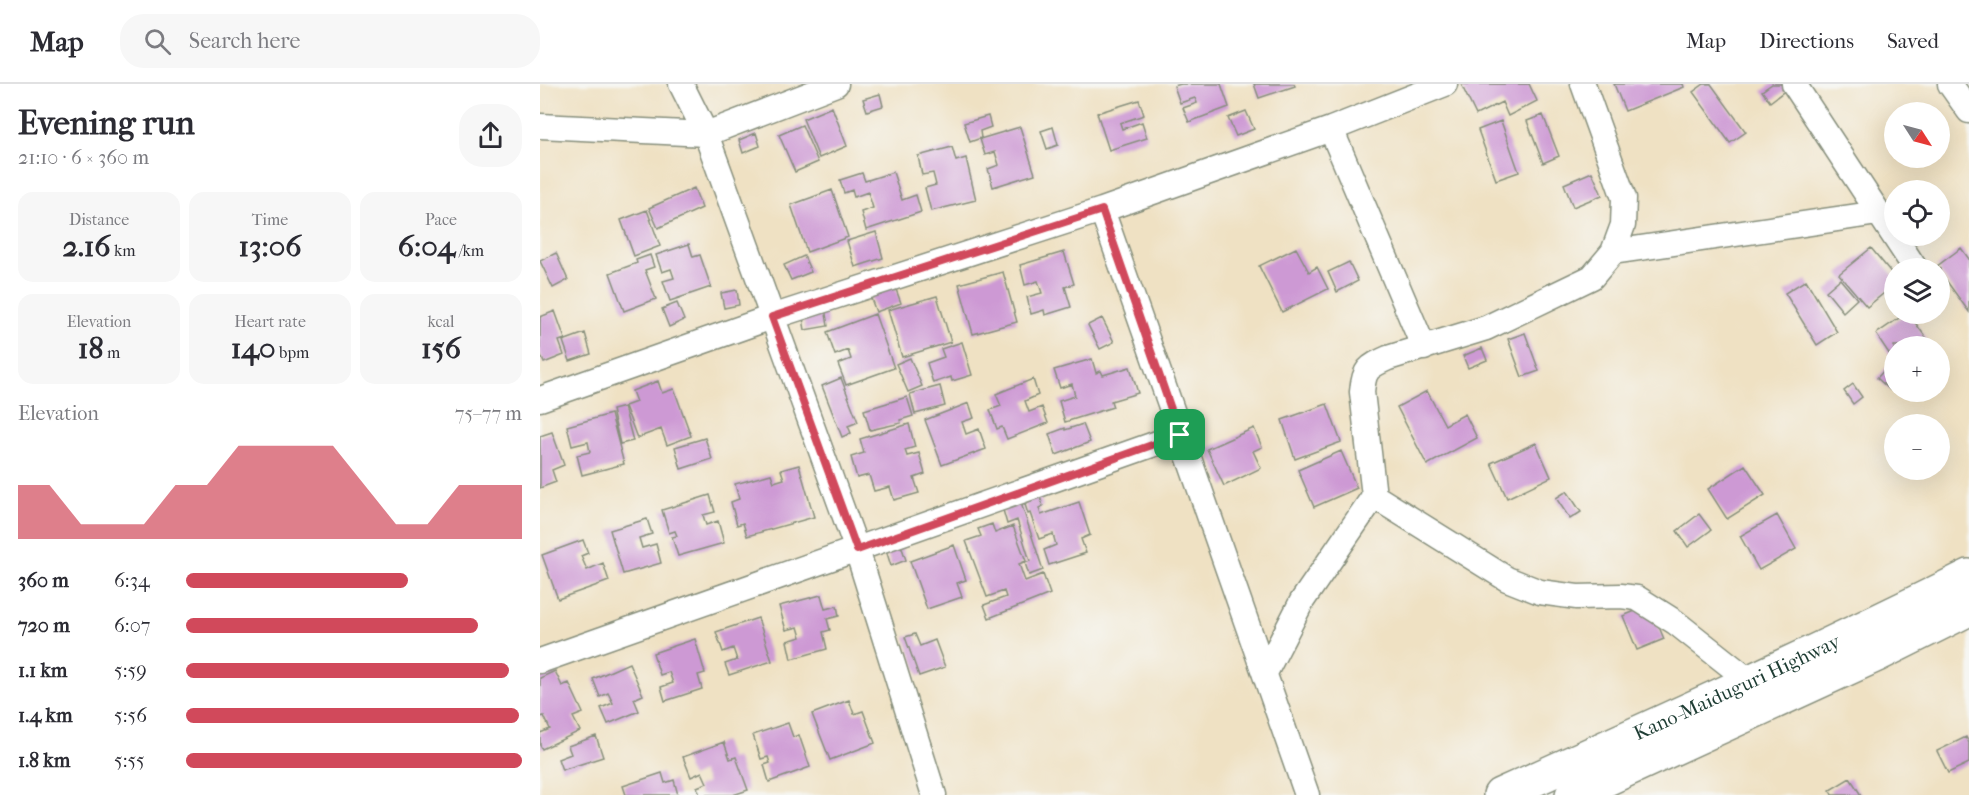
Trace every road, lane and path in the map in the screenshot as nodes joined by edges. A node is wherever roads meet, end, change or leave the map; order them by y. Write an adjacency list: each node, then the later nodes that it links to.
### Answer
1 (681, 84): 10 (street)
2 (836, 84): 10 (street)
3 (1445, 84): 9 (street)
4 (1583, 84): 13 (street)
5 (1794, 84): 12 (street)
6 (1950, 84): 7 (street)
7 (1969, 111)
8 (540, 126): 10 (street)
9 (1331, 129): 11 (street); 16 (street)
10 (706, 134): 15 (street)
11 (1102, 210): 15 (street); 18 (street)
12 (1878, 213): 13 (street); 14 (street)
13 (1613, 252): 16 (street)
14 (1907, 258)
15 (772, 317): 17 (street); 20 (street)
16 (1424, 348): 19 (street)
17 (540, 399)
18 (1180, 435): 20 (street); 24 (street)
19 (1374, 496): 24 (street); 25 (street)
20 (857, 550): 23 (street); 26 (street)
21 (1969, 576): 25 (highway, Kano-Maiduguri Highway)
22 (1969, 609): 29 (highway, Kano-Maiduguri Highway)
23 (540, 661)
24 (1265, 673): 27 (street)
25 (1751, 681): 28 (highway, Kano-Maiduguri Highway)
26 (934, 795)
27 (1307, 795)
28 (1500, 795)
29 (1572, 795)

